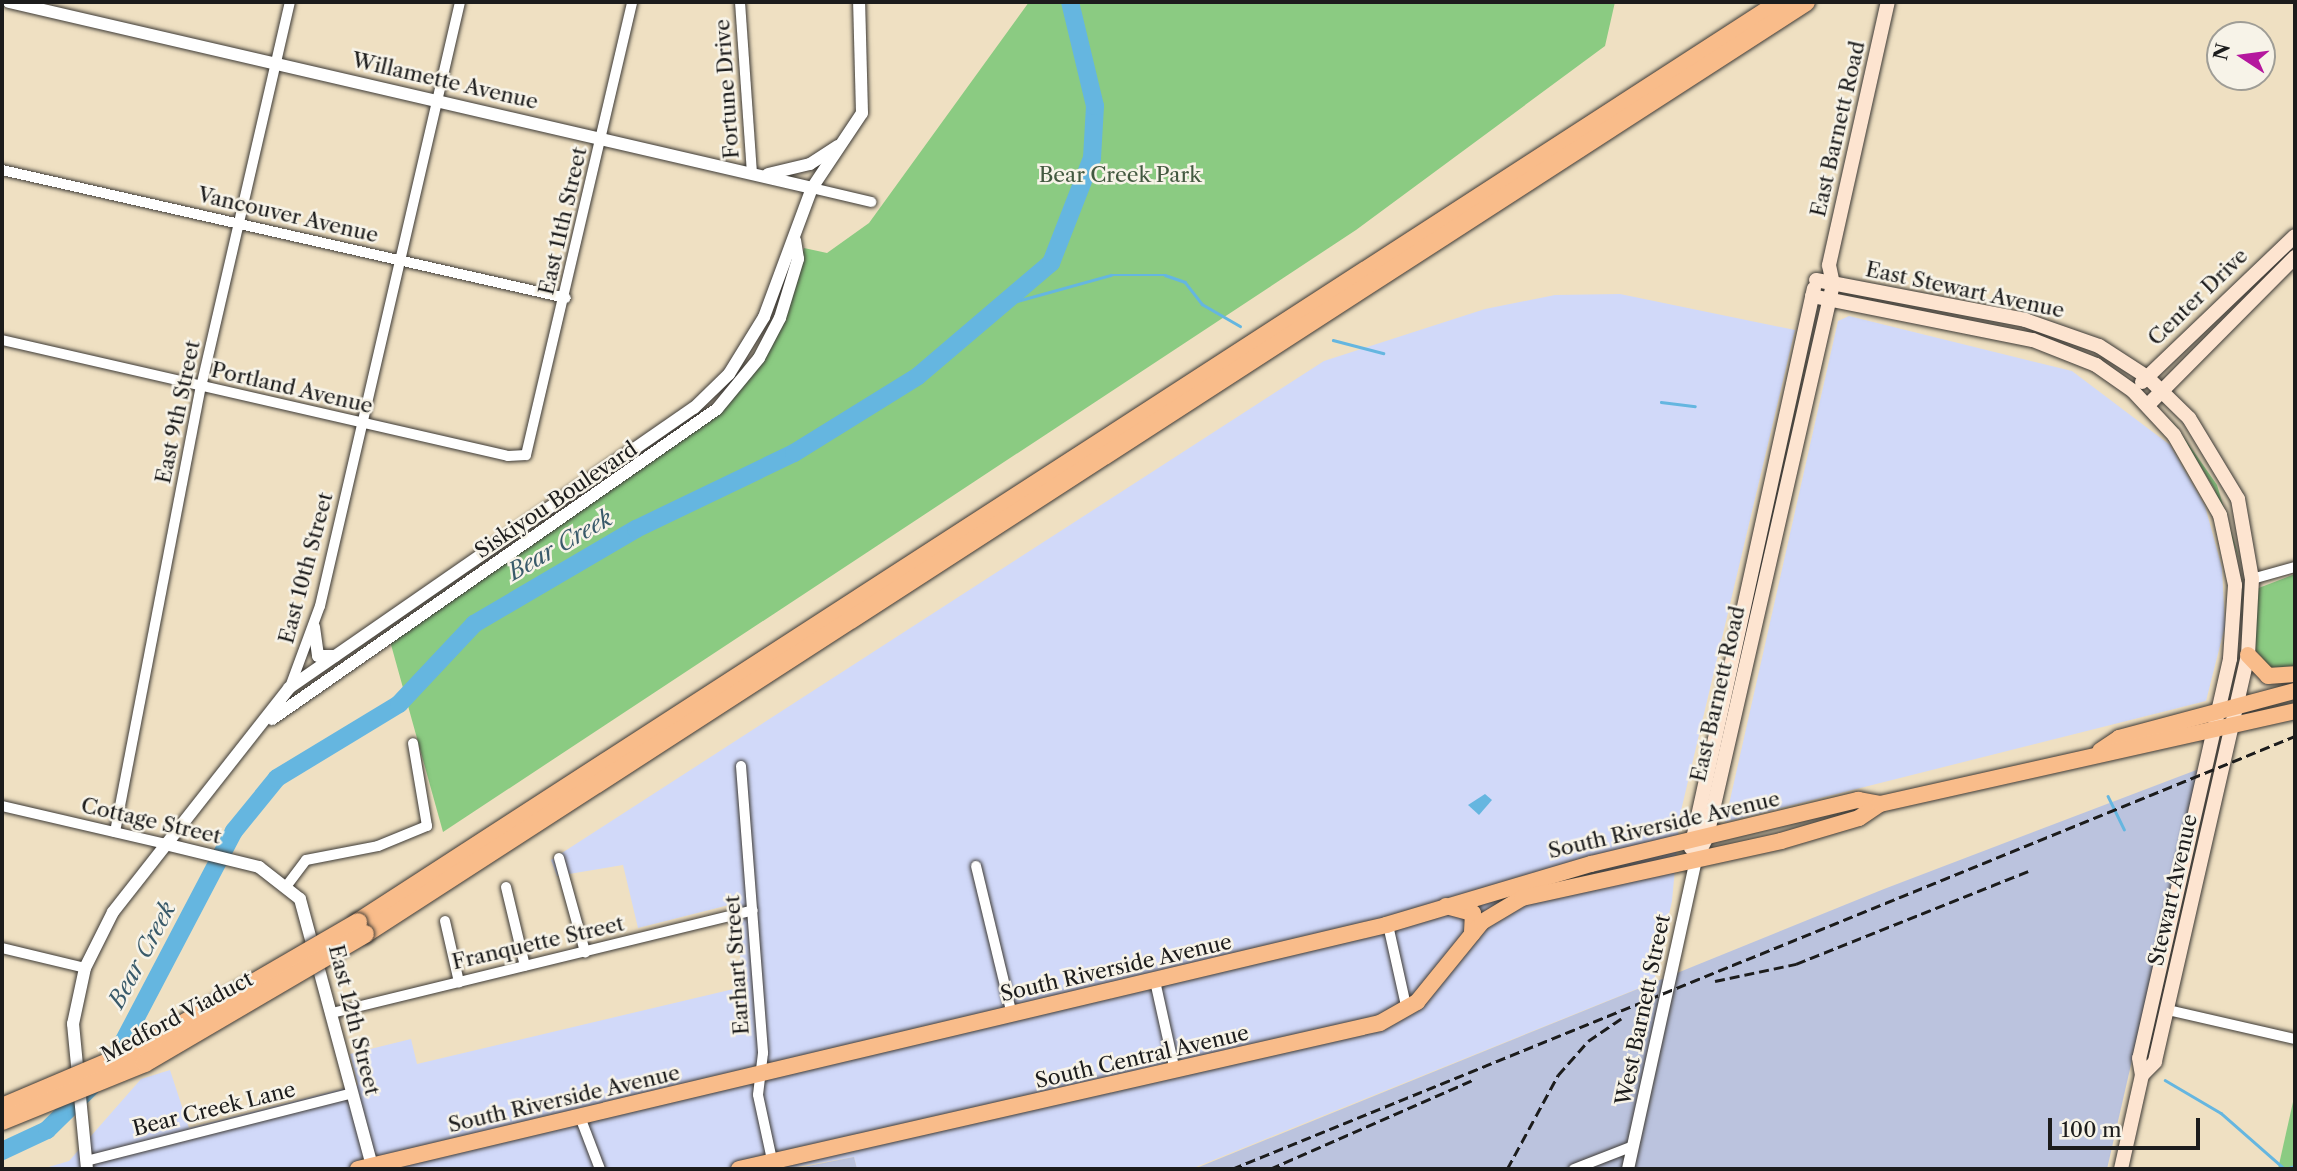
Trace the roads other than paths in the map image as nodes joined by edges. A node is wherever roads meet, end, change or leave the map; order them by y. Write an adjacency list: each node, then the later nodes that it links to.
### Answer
1 (9, 2): 10 (street, Willamette Avenue)
2 (290, 2): 11 (street, East 9th Street)
3 (460, 2): 12 (street, East 10th Street)
4 (632, 2): 13 (street, East 11th Street)
5 (740, 2): 16 (street, Fortune Drive)
6 (859, 2): 14 (street, Siskiyou Boulevard)
7 (1780, 2): 76 (highway)
8 (1806, 2): 76 (highway)
9 (1888, 2): 24 (main road, East Barnett Road)
10 (44, 6): 11 (street, Willamette Avenue)
11 (276, 62): 12 (street, Willamette Avenue); 19 (street, East 9th Street)
12 (438, 99): 13 (street, Willamette Avenue); 23 (street, East 10th Street)
13 (602, 137): 16 (street, Willamette Avenue); 28 (street, East 11th Street)
14 (850, 137): 16 (street); 17 (street, Siskiyou Boulevard)
15 (2, 170): 19 (street, Vancouver Avenue)
16 (757, 174): 17 (street, Willamette Avenue)
17 (812, 187): 18 (street, Willamette Avenue); 21 (street, Siskiyou Boulevard)
18 (871, 202)
19 (239, 224): 23 (street, Vancouver Avenue); 32 (street, East 9th Street)
20 (2295, 236): 31 (main road, Center Drive)
21 (795, 240): 43 (street, Siskiyou Boulevard); 52 (street, Siskiyou Boulevard)
22 (2295, 257): 33 (main road, Center Drive)
23 (400, 260): 28 (street, Vancouver Avenue); 36 (street, East 10th Street)
24 (1829, 265): 25 (main road, East Barnett Road); 26 (main road, East Barnett Road)
25 (1816, 280): 26 (main road, East Stewart Avenue); 27 (main road, East Barnett Road)
26 (1833, 284): 29 (main road, East Barnett Road); 31 (main road, East Stewart Avenue)
27 (1812, 296): 29 (main road, East Stewart Avenue); 41 (main road, East Barnett Road)
28 (566, 298): 37 (street, East 11th Street)
29 (1830, 300): 34 (main road, East Stewart Avenue); 47 (main road, East Barnett Road)
30 (2, 340): 32 (street, Portland Avenue)
31 (2147, 377): 33 (main road, East Stewart Avenue); 34 (main road, Center Drive)
32 (201, 387): 36 (street, Portland Avenue); 60 (street, East 9th Street)
33 (2162, 389): 35 (main road, Center Drive); 39 (main road, East Stewart Avenue)
34 (2133, 391): 35 (main road, East Stewart Avenue)
35 (2148, 405): 50 (main road, East Stewart Avenue)
36 (362, 424): 37 (street, Portland Avenue); 40 (street, East 10th Street)
37 (529, 449)
38 (2295, 567): 39 (street)
39 (2252, 579): 42 (main road, East Stewart Avenue)
40 (314, 627): 43 (street); 45 (street, East 10th Street)
41 (1734, 635): 47 (main road); 62 (main road, East Barnett Road)
42 (2248, 655): 44 (main road); 48 (main road, East Stewart Avenue)
43 (336, 656): 45 (street, Siskiyou Boulevard)
44 (2295, 674)
45 (289, 688): 52 (street, East 10th Street)
46 (2295, 691): 48 (main road, South Riverside Avenue)
47 (1737, 704): 61 (main road, East Barnett Road)
48 (2236, 709): 50 (main road, South Riverside Avenue); 51 (main road, Stewart Avenue)
49 (2295, 711): 51 (main road, South Riverside Avenue)
50 (2218, 714): 53 (main road, Stewart Avenue); 55 (main road, South Riverside Avenue)
51 (2231, 728): 53 (main road, South Riverside Avenue); 85 (main road, Stewart Avenue)
52 (258, 730): 64 (street, East 10th Street)
53 (2214, 732): 55 (main road, South Riverside Avenue); 73 (main road, Stewart Avenue)
54 (413, 743): 68 (street)
55 (2099, 751): 57 (main road, South Riverside Avenue)
56 (741, 766): 72 (street, Earhart Street)
57 (1880, 804): 59 (main road, South Riverside Avenue); 63 (main road, South Riverside Avenue)
58 (2, 806): 60 (street, Cottage Street)
59 (1829, 807): 61 (main road, South Riverside Avenue); 63 (main road)
60 (115, 832): 64 (street, Cottage Street)
61 (1707, 836): 62 (main road, South Riverside Avenue); 66 (main road, East Barnett Road)
62 (1688, 841): 66 (main road); 71 (main road, South Riverside Avenue)
63 (1781, 841): 66 (main road, South Riverside Avenue)
64 (165, 844): 68 (street, Cottage Street); 81 (street, East 10th Street)
65 (559, 858): 79 (street)
66 (1696, 859): 70 (main road, South Riverside Avenue); 96 (street, West Barnett Street)
67 (976, 866): 87 (street)
68 (288, 884): 86 (street, East 12th Street)
69 (506, 887): 80 (street)
70 (1509, 903): 77 (main road, South Central Avenue)
71 (1439, 906): 75 (main road, South Riverside Avenue); 77 (main road)
72 (753, 910): 79 (street, Franquette Street); 90 (street, Earhart Street)
73 (2172, 914): 85 (main road); 91 (main road, Stewart Avenue)
74 (445, 921): 83 (street)
75 (1388, 925): 82 (main road, South Riverside Avenue); 84 (street)
76 (362, 928): 93 (highway, Medford Viaduct, bridge); 95 (highway, Medford Viaduct, bridge)
77 (1472, 934): 84 (main road, South Central Avenue)
78 (2, 948): 81 (street)
79 (585, 952): 80 (street, Franquette Street)
80 (525, 966): 83 (street, Franquette Street)
81 (85, 968): 98 (street, East 10th Street, bridge)
82 (1155, 981): 87 (main road, South Riverside Avenue); 89 (street)
83 (458, 982): 86 (street, Franquette Street)
84 (1407, 1010): 89 (main road, South Central Avenue)
85 (2168, 1010): 88 (street); 91 (main road, Stewart Avenue)
86 (332, 1013): 92 (street, East 12th Street)
87 (1012, 1015): 90 (main road, South Riverside Avenue)
88 (2295, 1039)
89 (1175, 1071): 97 (main road, South Central Avenue)
90 (758, 1076): 94 (main road, South Riverside Avenue); 97 (street, Earhart Street)
91 (2143, 1076): 104 (main road, Stewart Avenue)
92 (352, 1093): 98 (street, Bear Creek Lane); 99 (street, East 12th Street)
93 (2, 1107)
94 (580, 1117): 99 (main road, South Riverside Avenue); 100 (street)
95 (2, 1121)
96 (1633, 1146): 102 (street); 103 (street, West Barnett Street)
97 (772, 1160): 101 (main road, South Central Avenue)
98 (87, 1165)
99 (368, 1168)
100 (600, 1169)
101 (738, 1169)
102 (1574, 1169)
103 (1628, 1169)
104 (2121, 1169)

